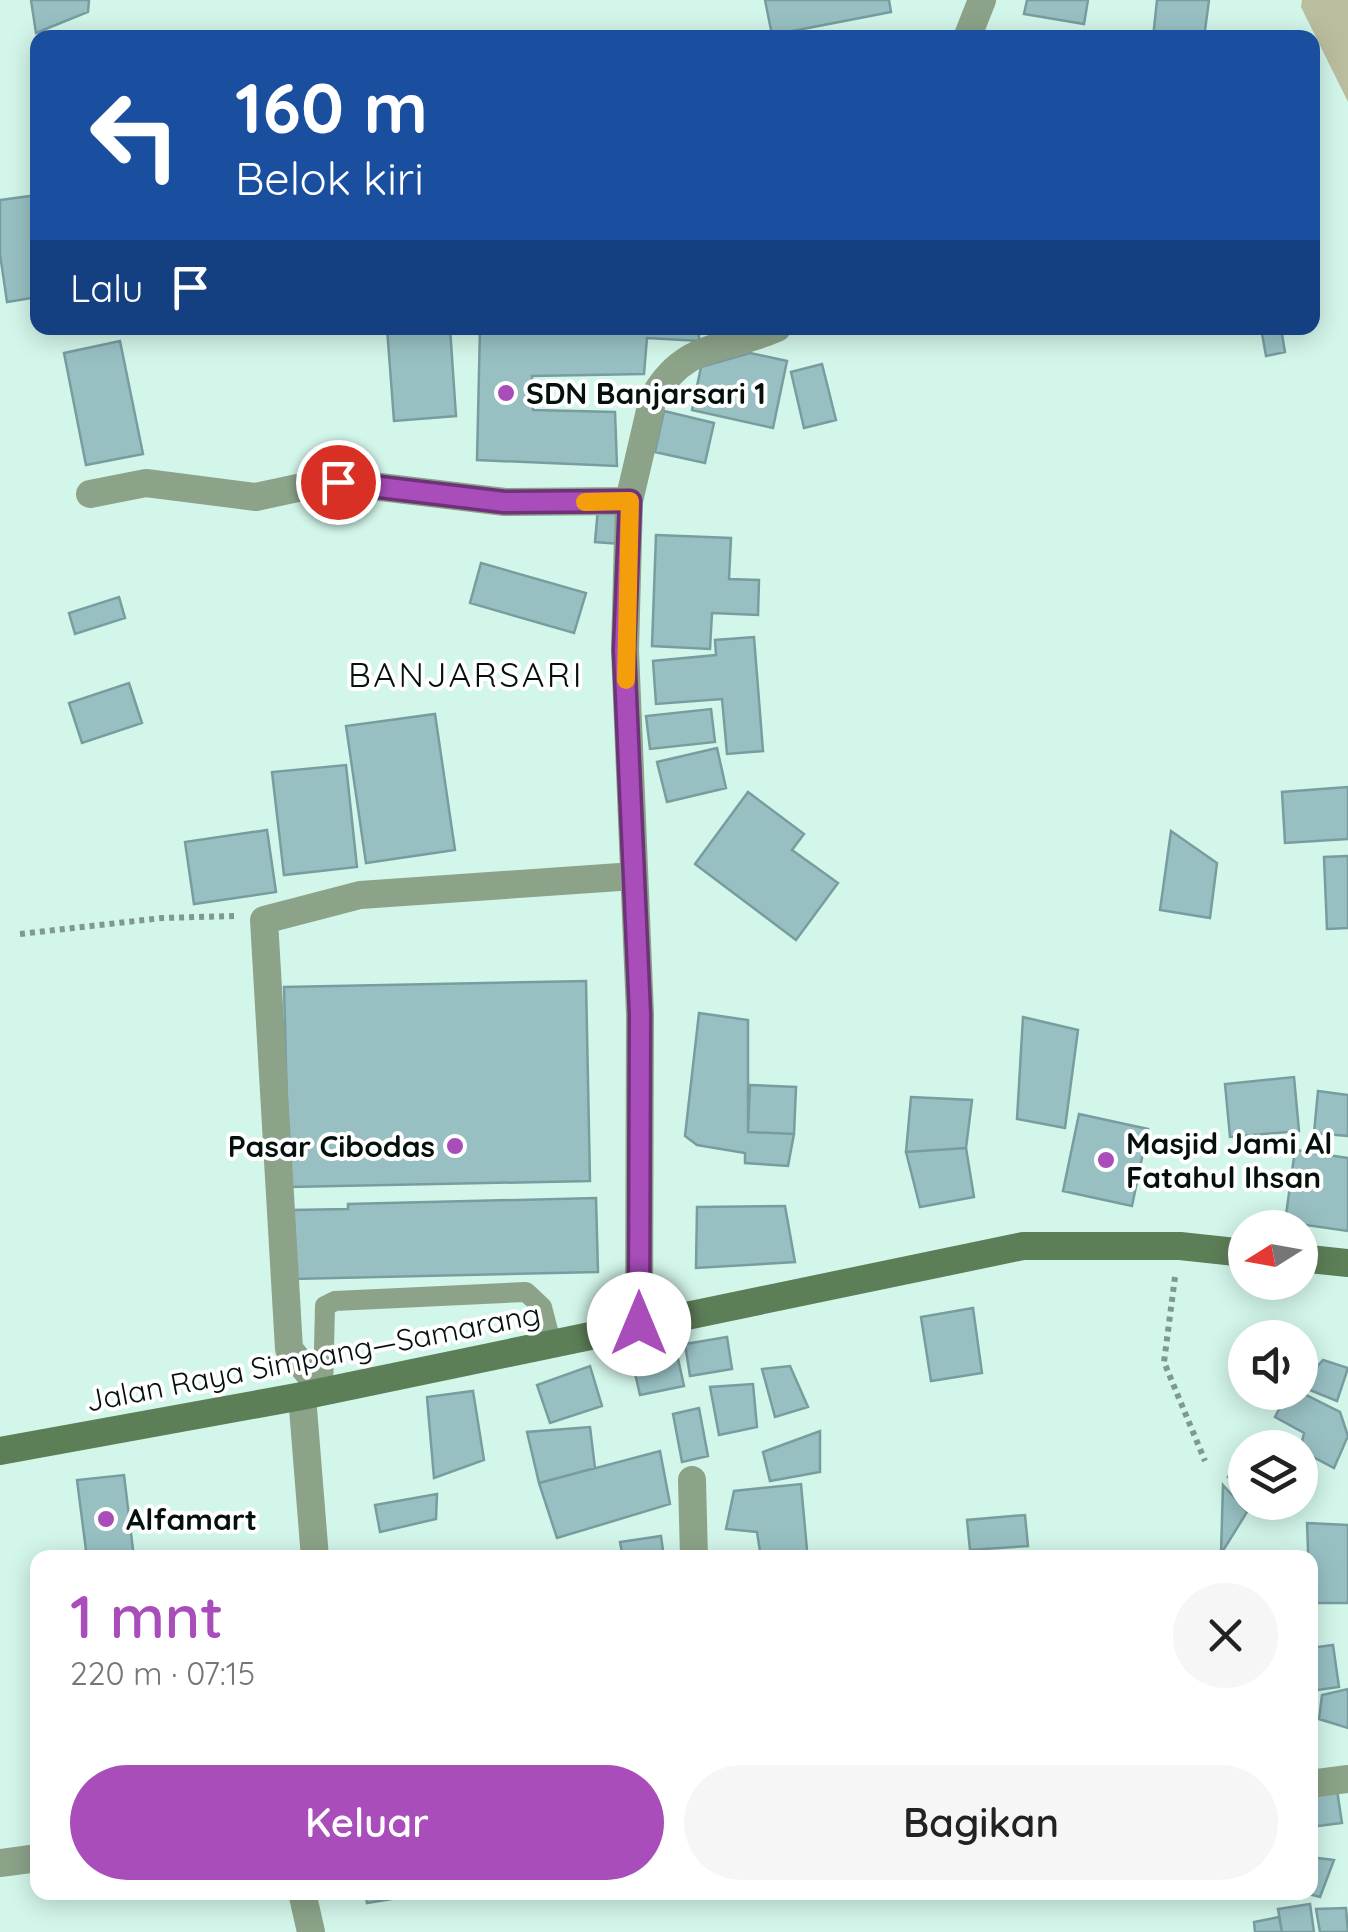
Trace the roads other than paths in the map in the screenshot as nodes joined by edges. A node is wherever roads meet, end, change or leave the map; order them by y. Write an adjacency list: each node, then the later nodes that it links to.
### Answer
1 (982, 0): 2 (street)
2 (970, 30)
3 (754, 335): 5 (street)
4 (90, 494): 5 (street)
5 (630, 501): 6 (street)
6 (634, 876): 10 (street); 12 (street)
7 (1228, 1250): 10 (main road, Jalan Raya Simpang—Samarang)
8 (1318, 1260): 9 (main road)
9 (1348, 1262)
10 (639, 1324): 11 (main road, Jalan Raya Simpang—Samarang)
11 (551, 1342): 12 (main road, Jalan Raya Simpang—Samarang); 12 (lane)
12 (312, 1393): 13 (main road, Jalan Raya Simpang—Samarang); 15 (street)
13 (0, 1452)
14 (692, 1480): 16 (street)
15 (315, 1550)
16 (694, 1550)
17 (1348, 1779): 18 (street)
18 (1318, 1783)
19 (30, 1859): 20 (street)
20 (0, 1863)
21 (304, 1900): 22 (street)
22 (312, 1932)

